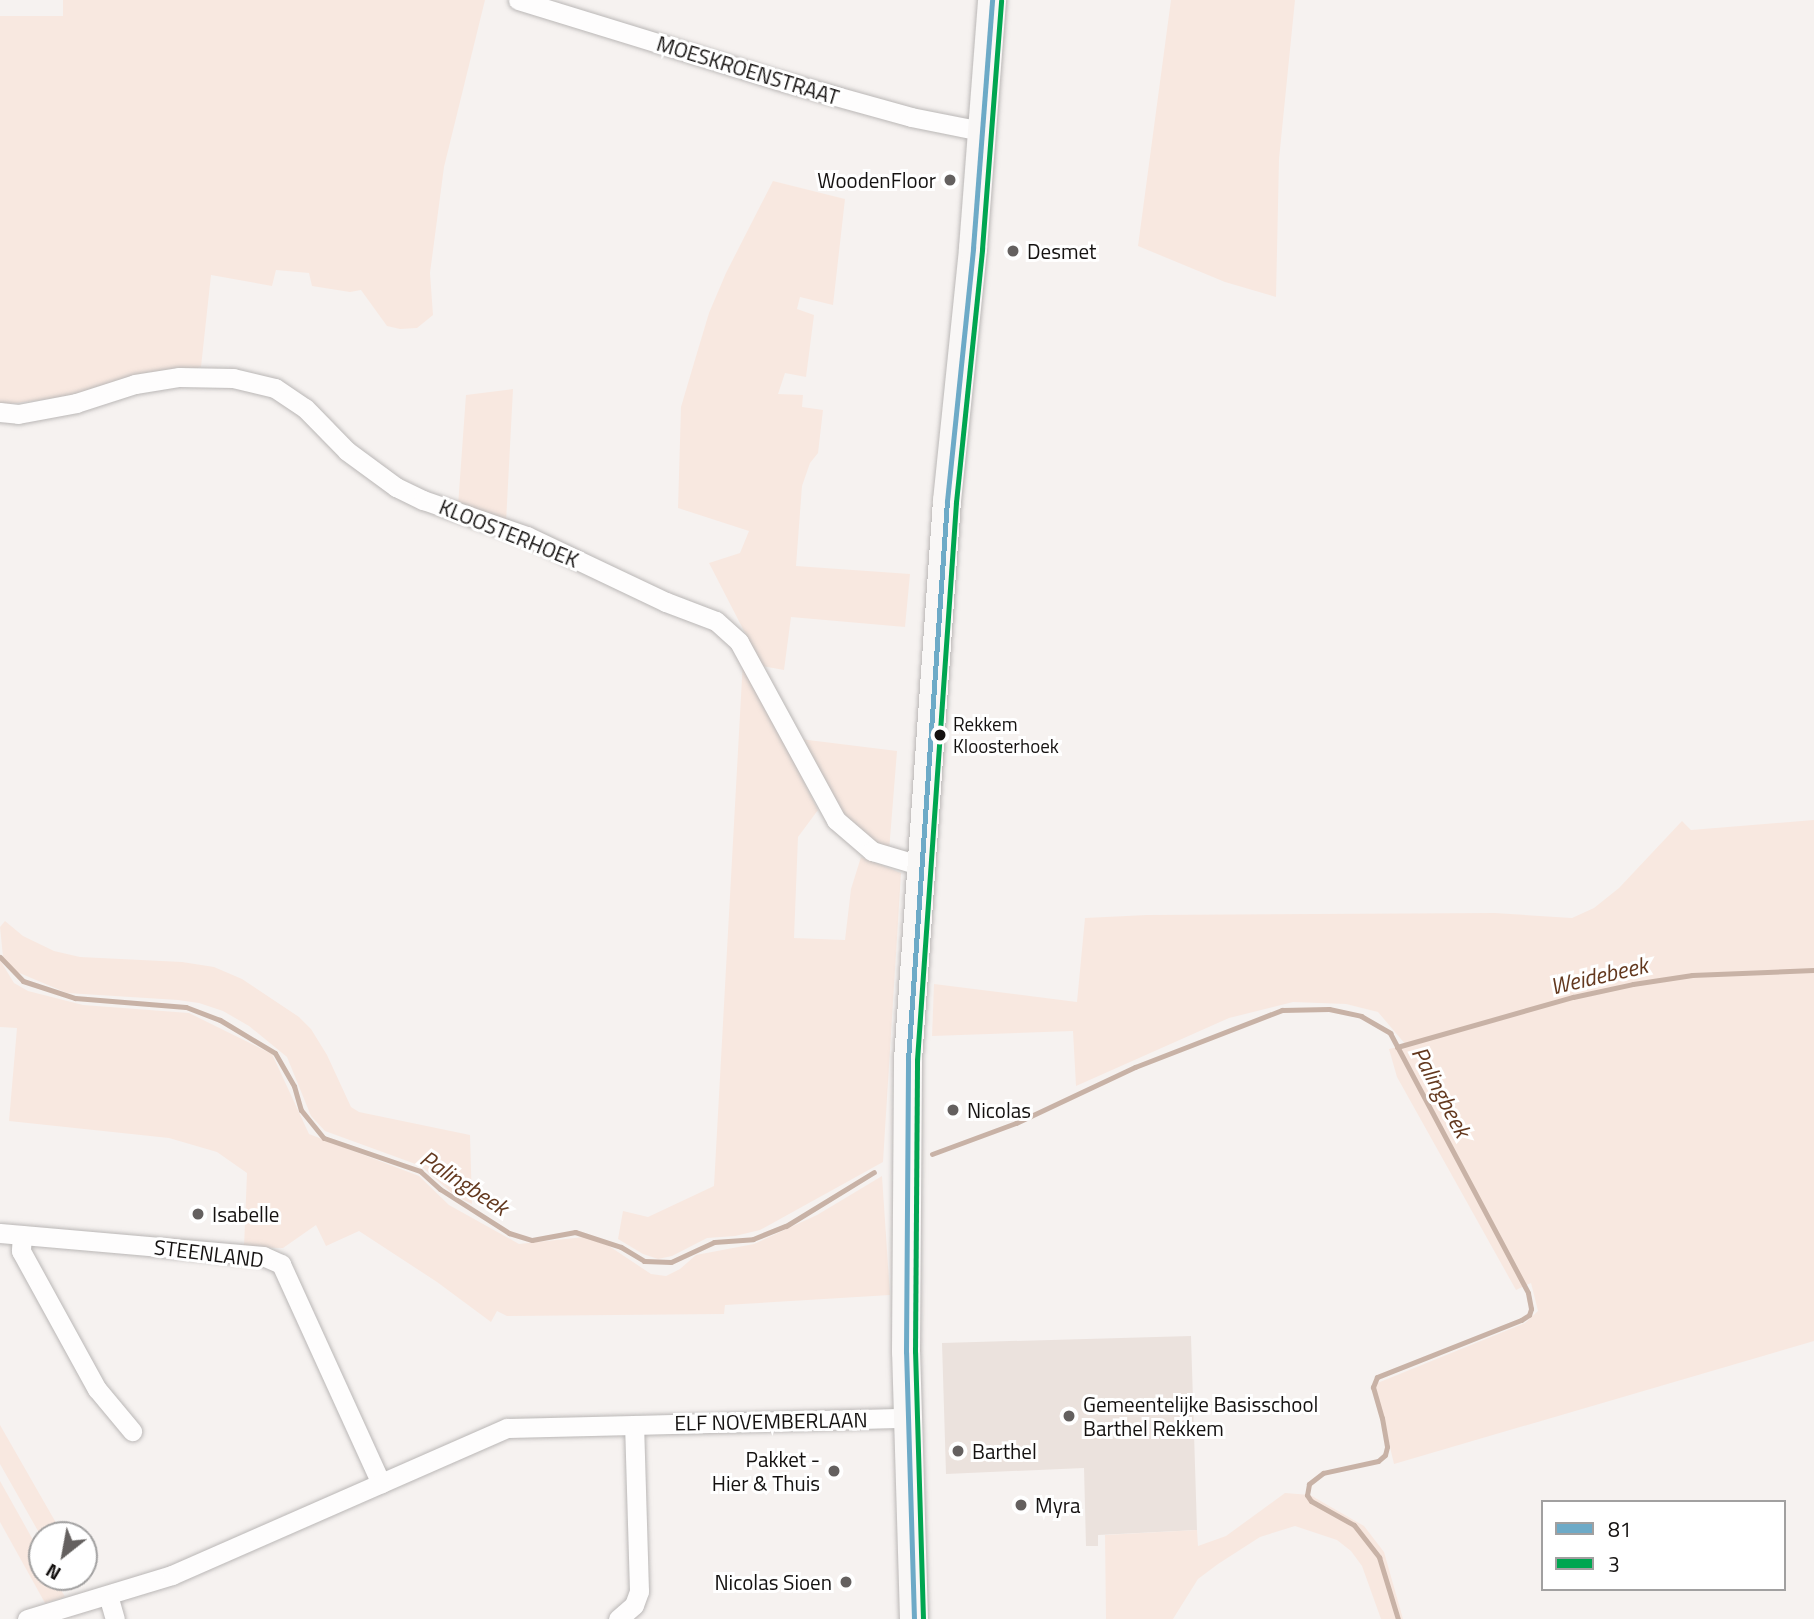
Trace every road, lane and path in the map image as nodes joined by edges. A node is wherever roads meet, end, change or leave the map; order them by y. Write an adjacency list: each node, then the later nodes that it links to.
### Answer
1 (518, 0): 3 (street, MOESKROENSTRAAT)
2 (992, 0): 3 (main road)
3 (981, 131): 5 (main road)
4 (0, 412): 5 (street, KLOOSTERHOEK)
5 (922, 866): 8 (main road)
6 (0, 1233): 7 (street, STEENLAND)
7 (22, 1235): 10 (street); 11 (street, STEENLAND)
8 (907, 1418): 9 (street, ELF NOVEMBERLAAN); 17 (main road)
9 (634, 1425): 11 (street, ELF NOVEMBERLAAN); 16 (street)
10 (132, 1432)
11 (381, 1483): 12 (street)
12 (108, 1595): 13 (street); 15 (street)
13 (69, 1613): 14 (street)
14 (27, 1619)
15 (115, 1619)
16 (618, 1619)
17 (914, 1619)

